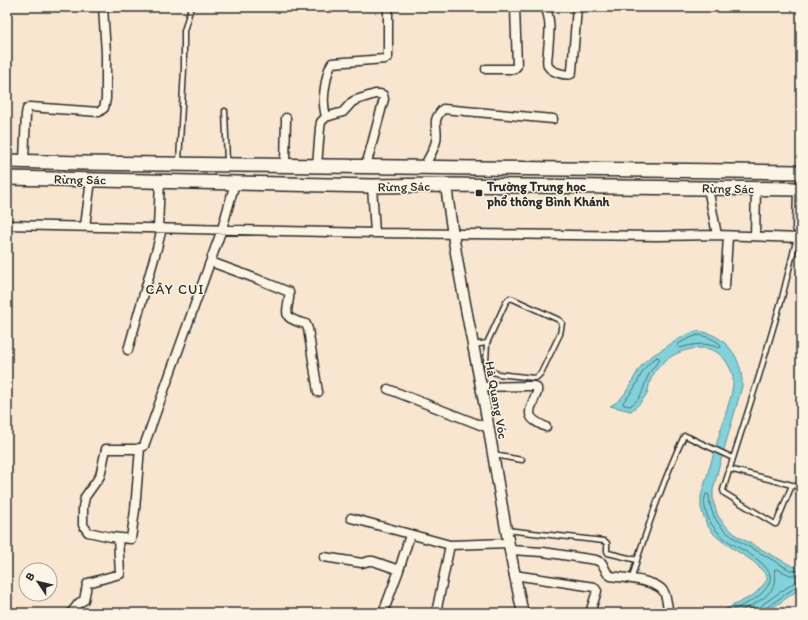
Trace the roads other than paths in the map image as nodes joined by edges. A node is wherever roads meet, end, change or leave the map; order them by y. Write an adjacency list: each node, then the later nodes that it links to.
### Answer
1 (103, 7): 13 (street)
2 (191, 7): 14 (lane)
3 (388, 7): 9 (street)
4 (515, 7): 7 (street)
5 (546, 7): 6 (street)
6 (577, 7)
7 (486, 68)
8 (225, 111): 15 (lane)
9 (326, 117): 17 (street); 18 (street)
10 (286, 118): 16 (street)
11 (552, 119): 19 (street)
12 (7, 161): 13 (main road, Rừng Sác)
13 (24, 161): 14 (main road, Rừng Sác)
14 (179, 164): 15 (main road, Rừng Sác)
15 (228, 164): 16 (main road, Rừng Sác)
16 (285, 165): 17 (main road, Rừng Sác)
17 (317, 166): 18 (main road, Rừng Sác)
18 (366, 166): 19 (main road, Rừng Sác)
19 (424, 167): 20 (main road, Rừng Sác)
20 (445, 167): 21 (main road, Rừng Sác); 26 (main road)
21 (801, 172)
22 (7, 178): 23 (main road, Rừng Sác)
23 (91, 184): 24 (main road, Rừng Sác); 31 (street)
24 (160, 185): 25 (main road, Rừng Sác); 33 (street)
25 (234, 187): 28 (main road, Rừng Sác); 35 (street)
26 (447, 188): 27 (main road, Rừng Sác); 28 (main road, Rừng Sác); 38 (street, Hà Quang Vóc)
27 (708, 188): 30 (main road, Rừng Sác); 39 (street)
28 (372, 190): 37 (street)
29 (799, 193): 30 (main road, Rừng Sác); 34 (street)
30 (756, 194): 36 (street)
31 (86, 222): 32 (street); 33 (street)
32 (7, 225)
33 (160, 228): 35 (street); 46 (street)
34 (797, 228): 41 (lane)
35 (222, 229): 37 (street); 42 (street)
36 (755, 232): 40 (street); 41 (street)
37 (375, 233): 38 (street)
38 (453, 233): 39 (street); 45 (street, Hà Quang Vóc)
39 (717, 235): 40 (street)
40 (728, 236): 43 (street)
41 (799, 238): 54 (lane)
42 (211, 262): 49 (street); 52 (street)
43 (725, 286)
44 (487, 343): 44 (lane); 45 (lane)
45 (473, 345): 47 (street, Hà Quang Vóc)
46 (128, 350)
47 (481, 387): 50 (street); 51 (street, Hà Quang Vóc)
48 (388, 389): 51 (street)
49 (318, 392)
50 (546, 427)
51 (488, 428): 53 (street, Hà Quang Vóc)
52 (140, 448): 62 (street); 62 (street)
53 (493, 455): 55 (lane); 60 (street, Hà Quang Vóc)
54 (733, 458): 56 (lane); 66 (lane)
55 (522, 460)
56 (729, 469): 57 (lane); 57 (lane)
57 (792, 485): 58 (lane)
58 (801, 487)
59 (351, 518): 61 (street)
60 (506, 530): 64 (street, Hà Quang Vóc); 66 (lane)
61 (410, 535): 63 (street); 67 (street)
62 (118, 538): 70 (street)
63 (450, 545): 64 (street); 72 (street)
64 (509, 546): 68 (street, Hà Quang Vóc); 69 (street)
65 (324, 558): 67 (street)
66 (637, 560): 69 (lane)
67 (400, 570): 71 (street)
68 (514, 575): 73 (street, Hà Quang Vóc); 74 (street)
69 (631, 579): 75 (street)
70 (71, 613)
71 (383, 613)
72 (436, 613)
73 (522, 613)
74 (590, 613)
75 (669, 613)

